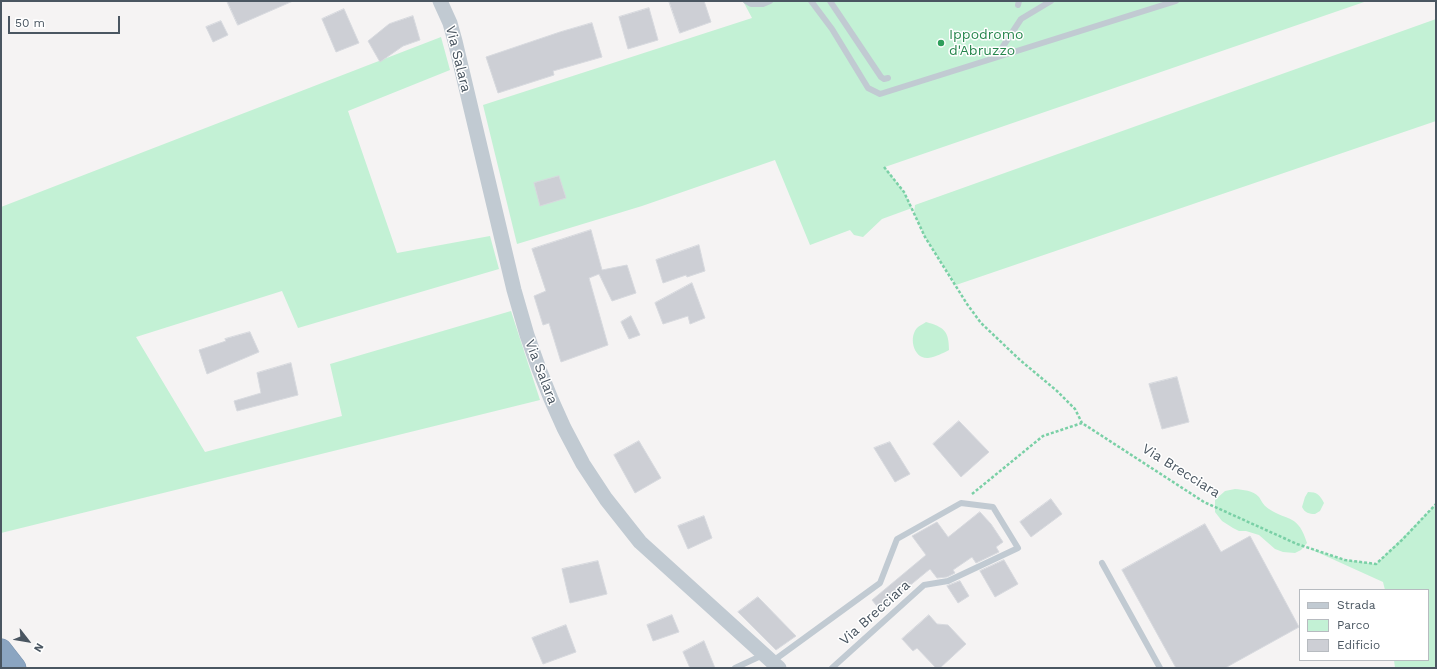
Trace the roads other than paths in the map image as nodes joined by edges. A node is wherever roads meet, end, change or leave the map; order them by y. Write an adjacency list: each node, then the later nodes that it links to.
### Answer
1 (440, 1): 12 (street, Via Salara)
2 (746, 1): 3 (lane)
3 (770, 1)
4 (811, 1): 8 (lane)
5 (830, 1): 9 (lane)
6 (1051, 1): 8 (lane)
7 (1176, 1): 8 (lane)
8 (996, 57)
9 (888, 78)
10 (1102, 563): 16 (lane)
11 (1, 650): 13 (highway)
12 (772, 661): 14 (lane, Via Brecciara); 15 (lane, Via Brecciara)
13 (15, 668)
14 (735, 668)
15 (832, 668)
16 (1160, 668)

